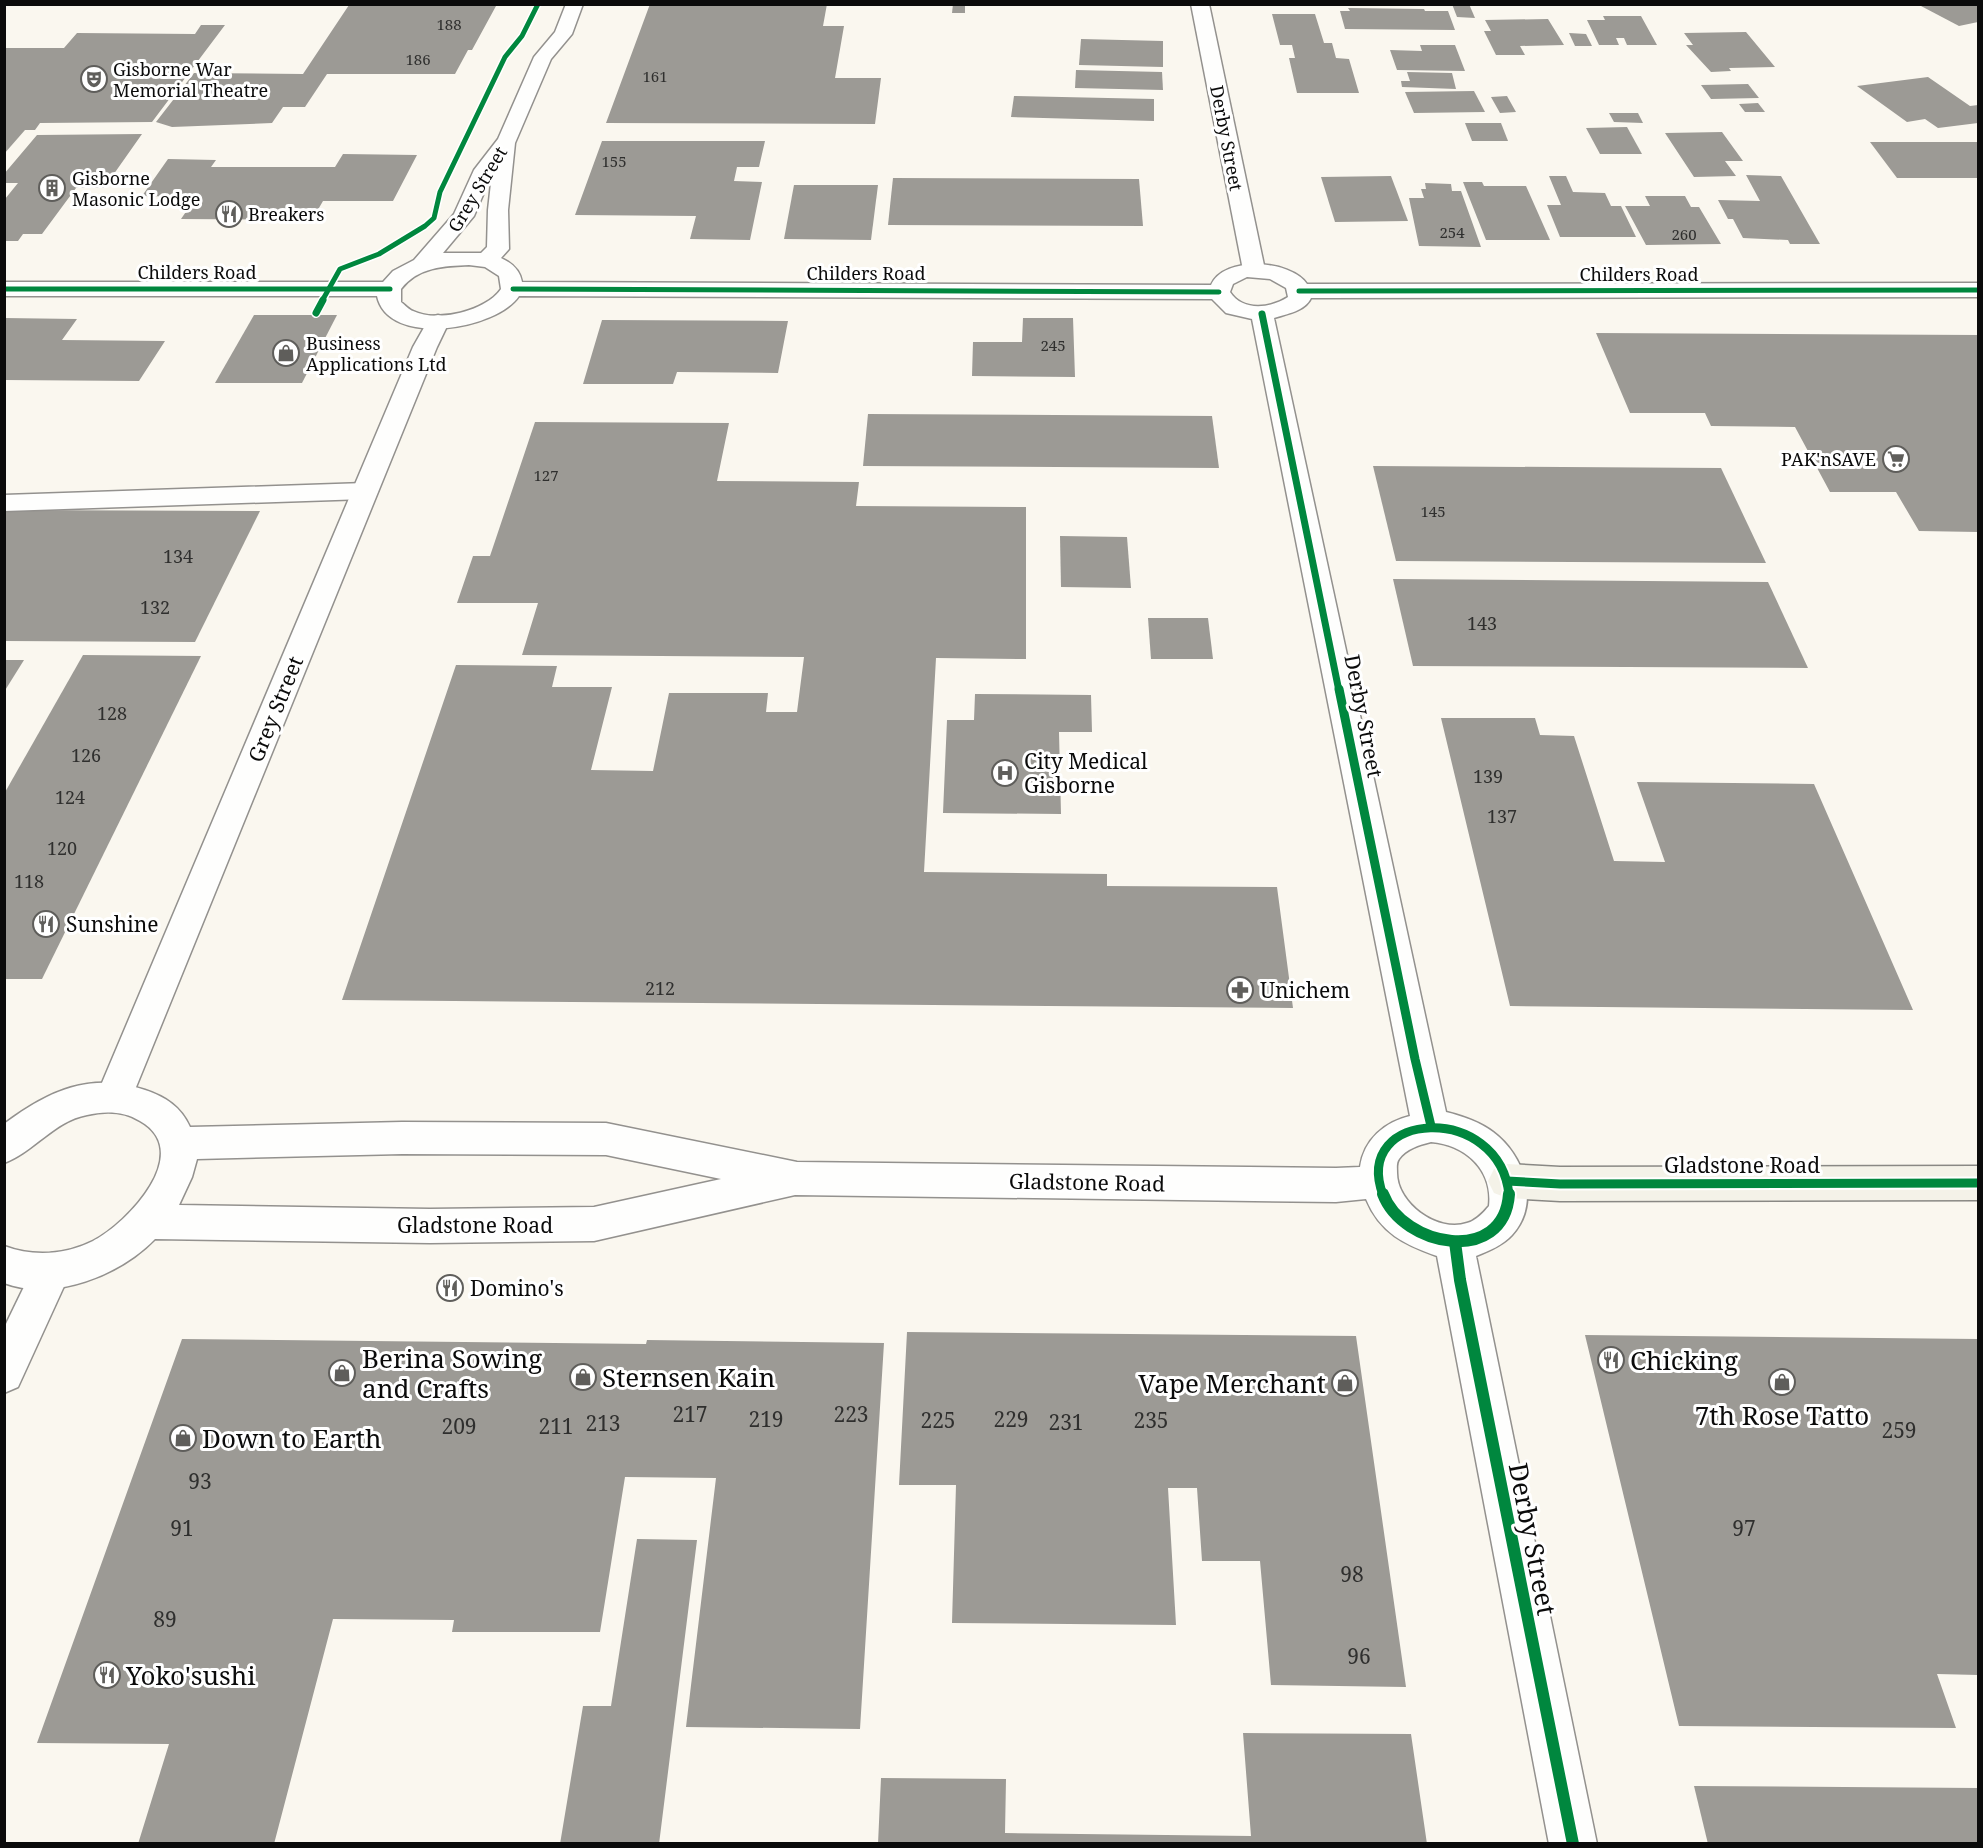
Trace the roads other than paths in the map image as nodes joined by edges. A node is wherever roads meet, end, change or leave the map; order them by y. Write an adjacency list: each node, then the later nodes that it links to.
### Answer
1 (575, 4): 3 (street, Grey Street)
2 (1200, 4): 6 (street, Derby Street)
3 (507, 140): 4 (street, Grey Street); 5 (street, Grey Street)
4 (486, 260): 5 (street); 9 (street)
5 (422, 264): 8 (street)
6 (1254, 270): 11 (street); 12 (street)
7 (4, 289): 8 (street, Childers Road)
8 (390, 289): 14 (street)
9 (513, 289): 12 (street, Childers Road); 14 (street)
10 (1978, 290): 11 (street, Childers Road)
11 (1299, 291): 13 (street)
12 (1219, 292): 13 (street)
13 (1262, 314): 18 (street, Derby Street)
14 (438, 322): 15 (street, Grey Street)
15 (365, 491): 16 (street); 17 (street, Grey Street)
16 (4, 504)
17 (114, 1097): 19 (street); 20 (street)
18 (1431, 1126): 22 (street); 23 (street)
19 (178, 1143): 21 (street, Gladstone Road); 25 (street)
20 (4, 1147)
21 (797, 1179): 23 (street, Gladstone Road); 25 (street, Gladstone Road)
22 (1507, 1180): 24 (main road, Gladstone Road); 26 (street)
23 (1377, 1182): 26 (street)
24 (1978, 1183)
25 (149, 1222): 28 (street)
26 (1455, 1242): 30 (street, Derby Street)
27 (4, 1264): 28 (street)
28 (52, 1271): 29 (street)
29 (4, 1373)
30 (1573, 1844)

